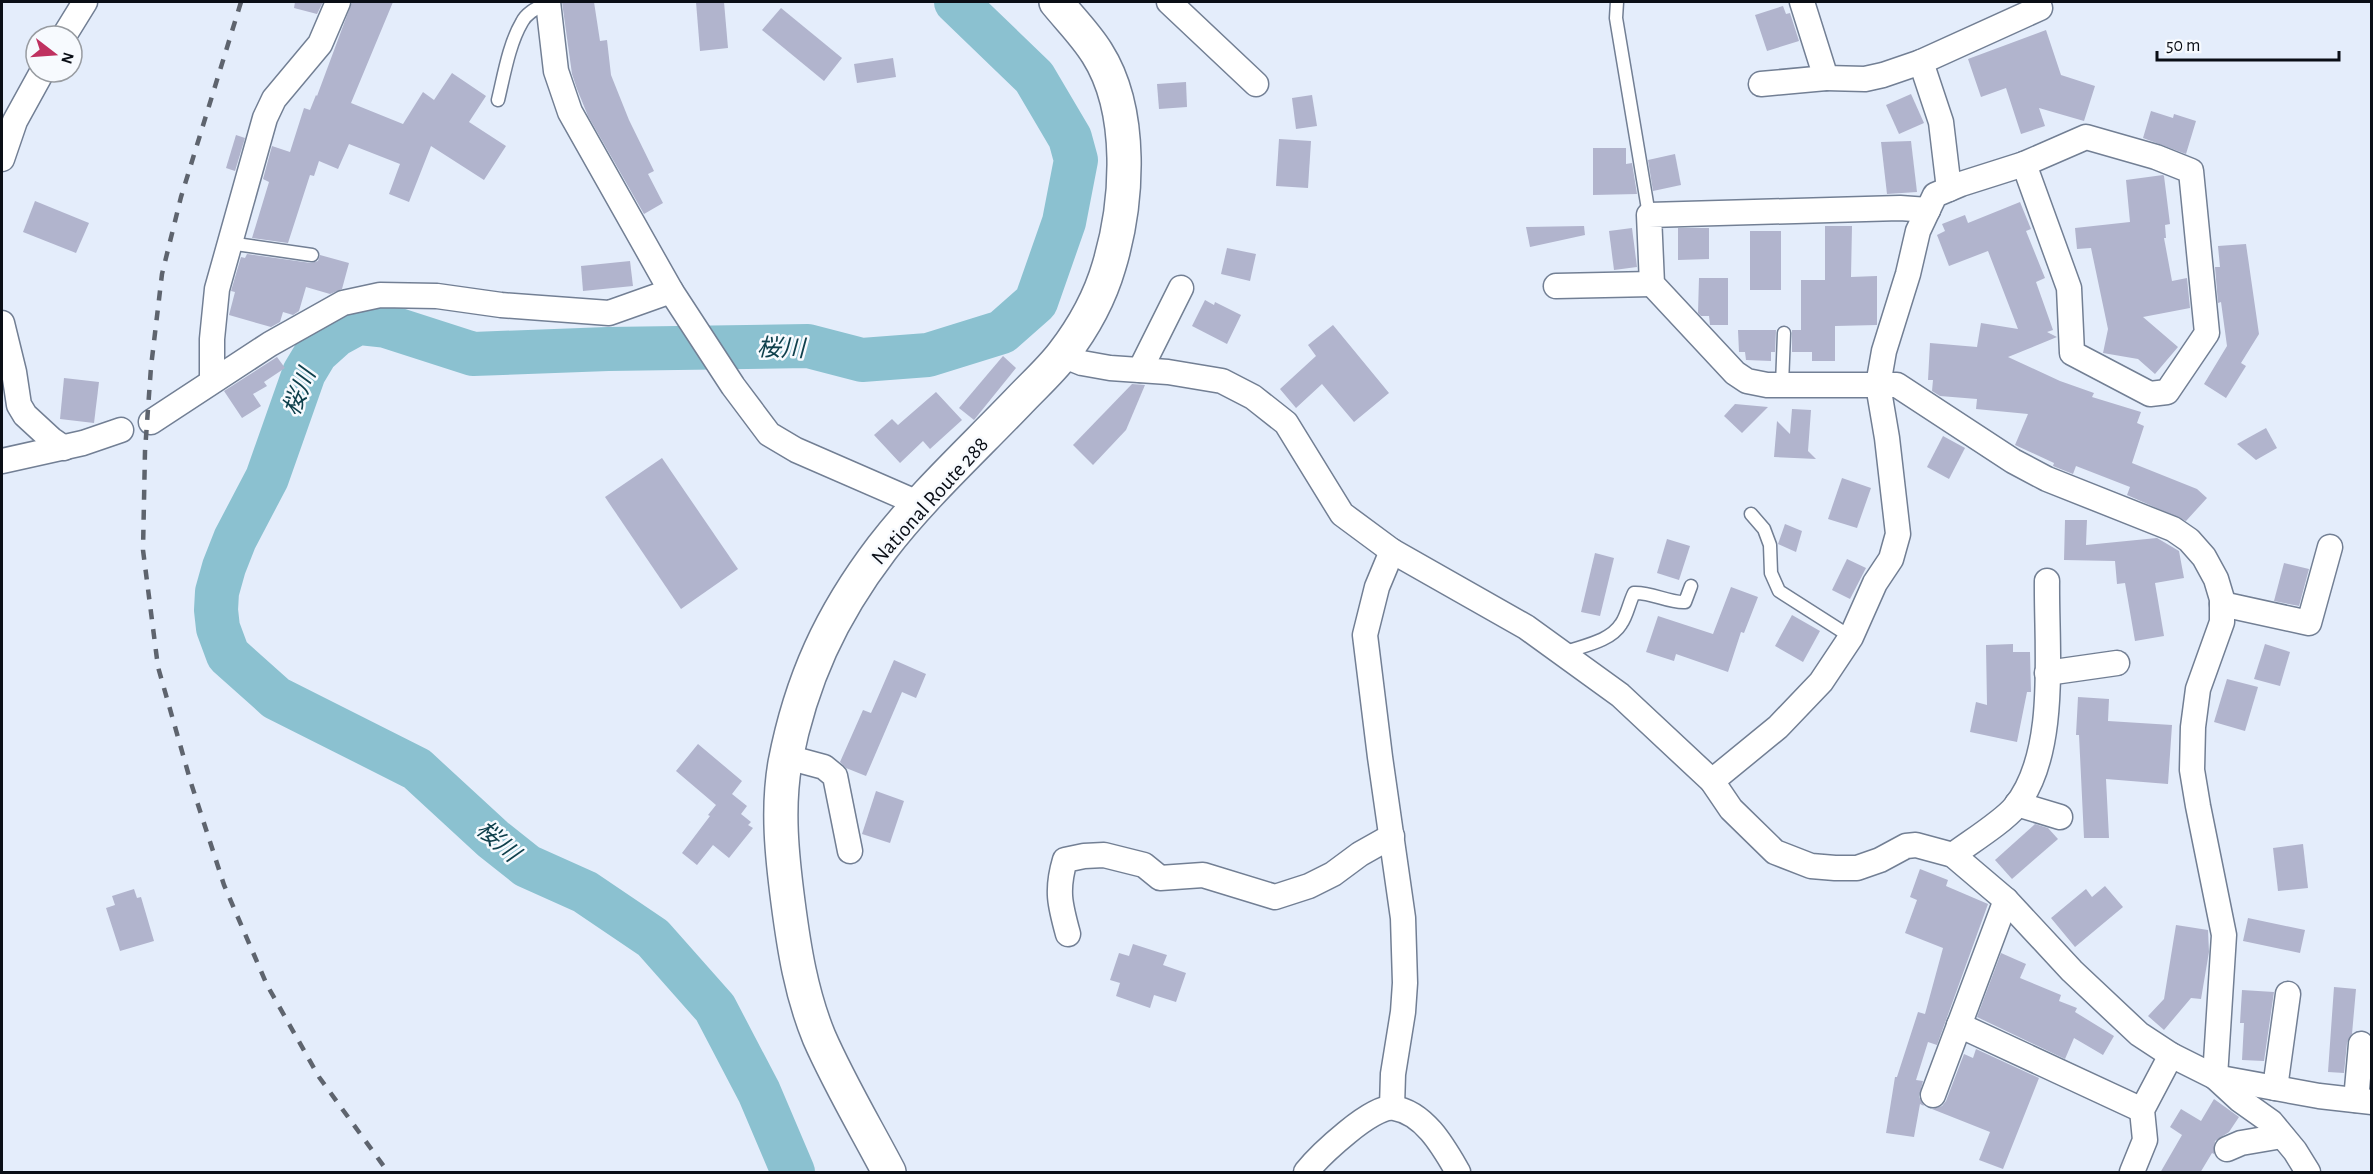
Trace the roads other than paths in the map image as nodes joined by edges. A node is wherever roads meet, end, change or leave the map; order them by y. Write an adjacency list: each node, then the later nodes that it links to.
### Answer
1 (85, 2): 9 (street)
2 (338, 2): 21 (street)
3 (548, 2): 15 (lane); 26 (street)
4 (1056, 2): 29 (highway, National Route 288)
5 (1169, 2): 13 (street)
6 (1617, 2): 20 (lane)
7 (1802, 2): 11 (street)
8 (2037, 2): 10 (street)
9 (71, 24)
10 (1921, 62): 11 (street); 18 (street)
11 (1826, 78): 14 (street)
12 (35, 84): 16 (street)
13 (1256, 84)
14 (1761, 84)
15 (498, 100)
16 (2, 159)
17 (2024, 164): 17 (street); 18 (street)
18 (1949, 189): 19 (street)
19 (1928, 210): 20 (street); 34 (street)
20 (1649, 215): 23 (street)
21 (229, 243): 22 (lane); 32 (street)
22 (312, 255)
23 (1652, 284): 24 (street); 33 (street)
24 (1556, 286)
25 (1182, 288): 30 (street)
26 (673, 294): 32 (street); 39 (street)
27 (2, 323): 31 (street)
28 (1784, 333): 33 (lane)
29 (1062, 355): 30 (street); 39 (highway, National Route 288)
30 (1140, 370): 42 (street)
31 (8, 375): 37 (street)
32 (212, 381): 35 (street)
33 (1782, 385): 34 (street)
34 (1878, 385): 45 (street); 46 (street)
35 (151, 422)
36 (121, 430): 37 (street)
37 (64, 448): 38 (street)
38 (2, 461)
39 (920, 504): 50 (highway, National Route 288)
40 (1751, 514): 46 (lane)
41 (2330, 547): 45 (street)
42 (1392, 551): 47 (street); 54 (street)
43 (2047, 581): 49 (street)
44 (1691, 586): 47 (lane)
45 (2222, 604): 63 (street)
46 (1851, 637): 51 (street)
47 (1563, 653): 51 (street)
48 (2117, 663): 49 (street)
49 (2047, 673): 52 (street)
50 (787, 757): 55 (street); 71 (highway, National Route 288)
51 (1712, 781): 56 (street)
52 (2017, 804): 53 (street); 56 (street)
53 (2060, 817)
54 (1392, 836): 58 (street); 67 (street)
55 (850, 851)
56 (1953, 855): 57 (street)
57 (2006, 900): 60 (street); 62 (street)
58 (1068, 934)
59 (2288, 994): 64 (street)
60 (1959, 1025): 65 (street); 68 (street)
61 (2361, 1044): 66 (street)
62 (2171, 1055): 63 (street); 68 (street)
63 (2215, 1077): 64 (street); 69 (street)
64 (2275, 1088): 66 (street)
65 (1933, 1095)
66 (2364, 1101)
67 (1392, 1107): 72 (street); 73 (street)
68 (2142, 1110): 74 (street)
69 (2282, 1136): 70 (street); 75 (street)
70 (2227, 1149)
71 (889, 1173)
72 (1306, 1173)
73 (1458, 1173)
74 (2132, 1173)
75 (2308, 1173)

